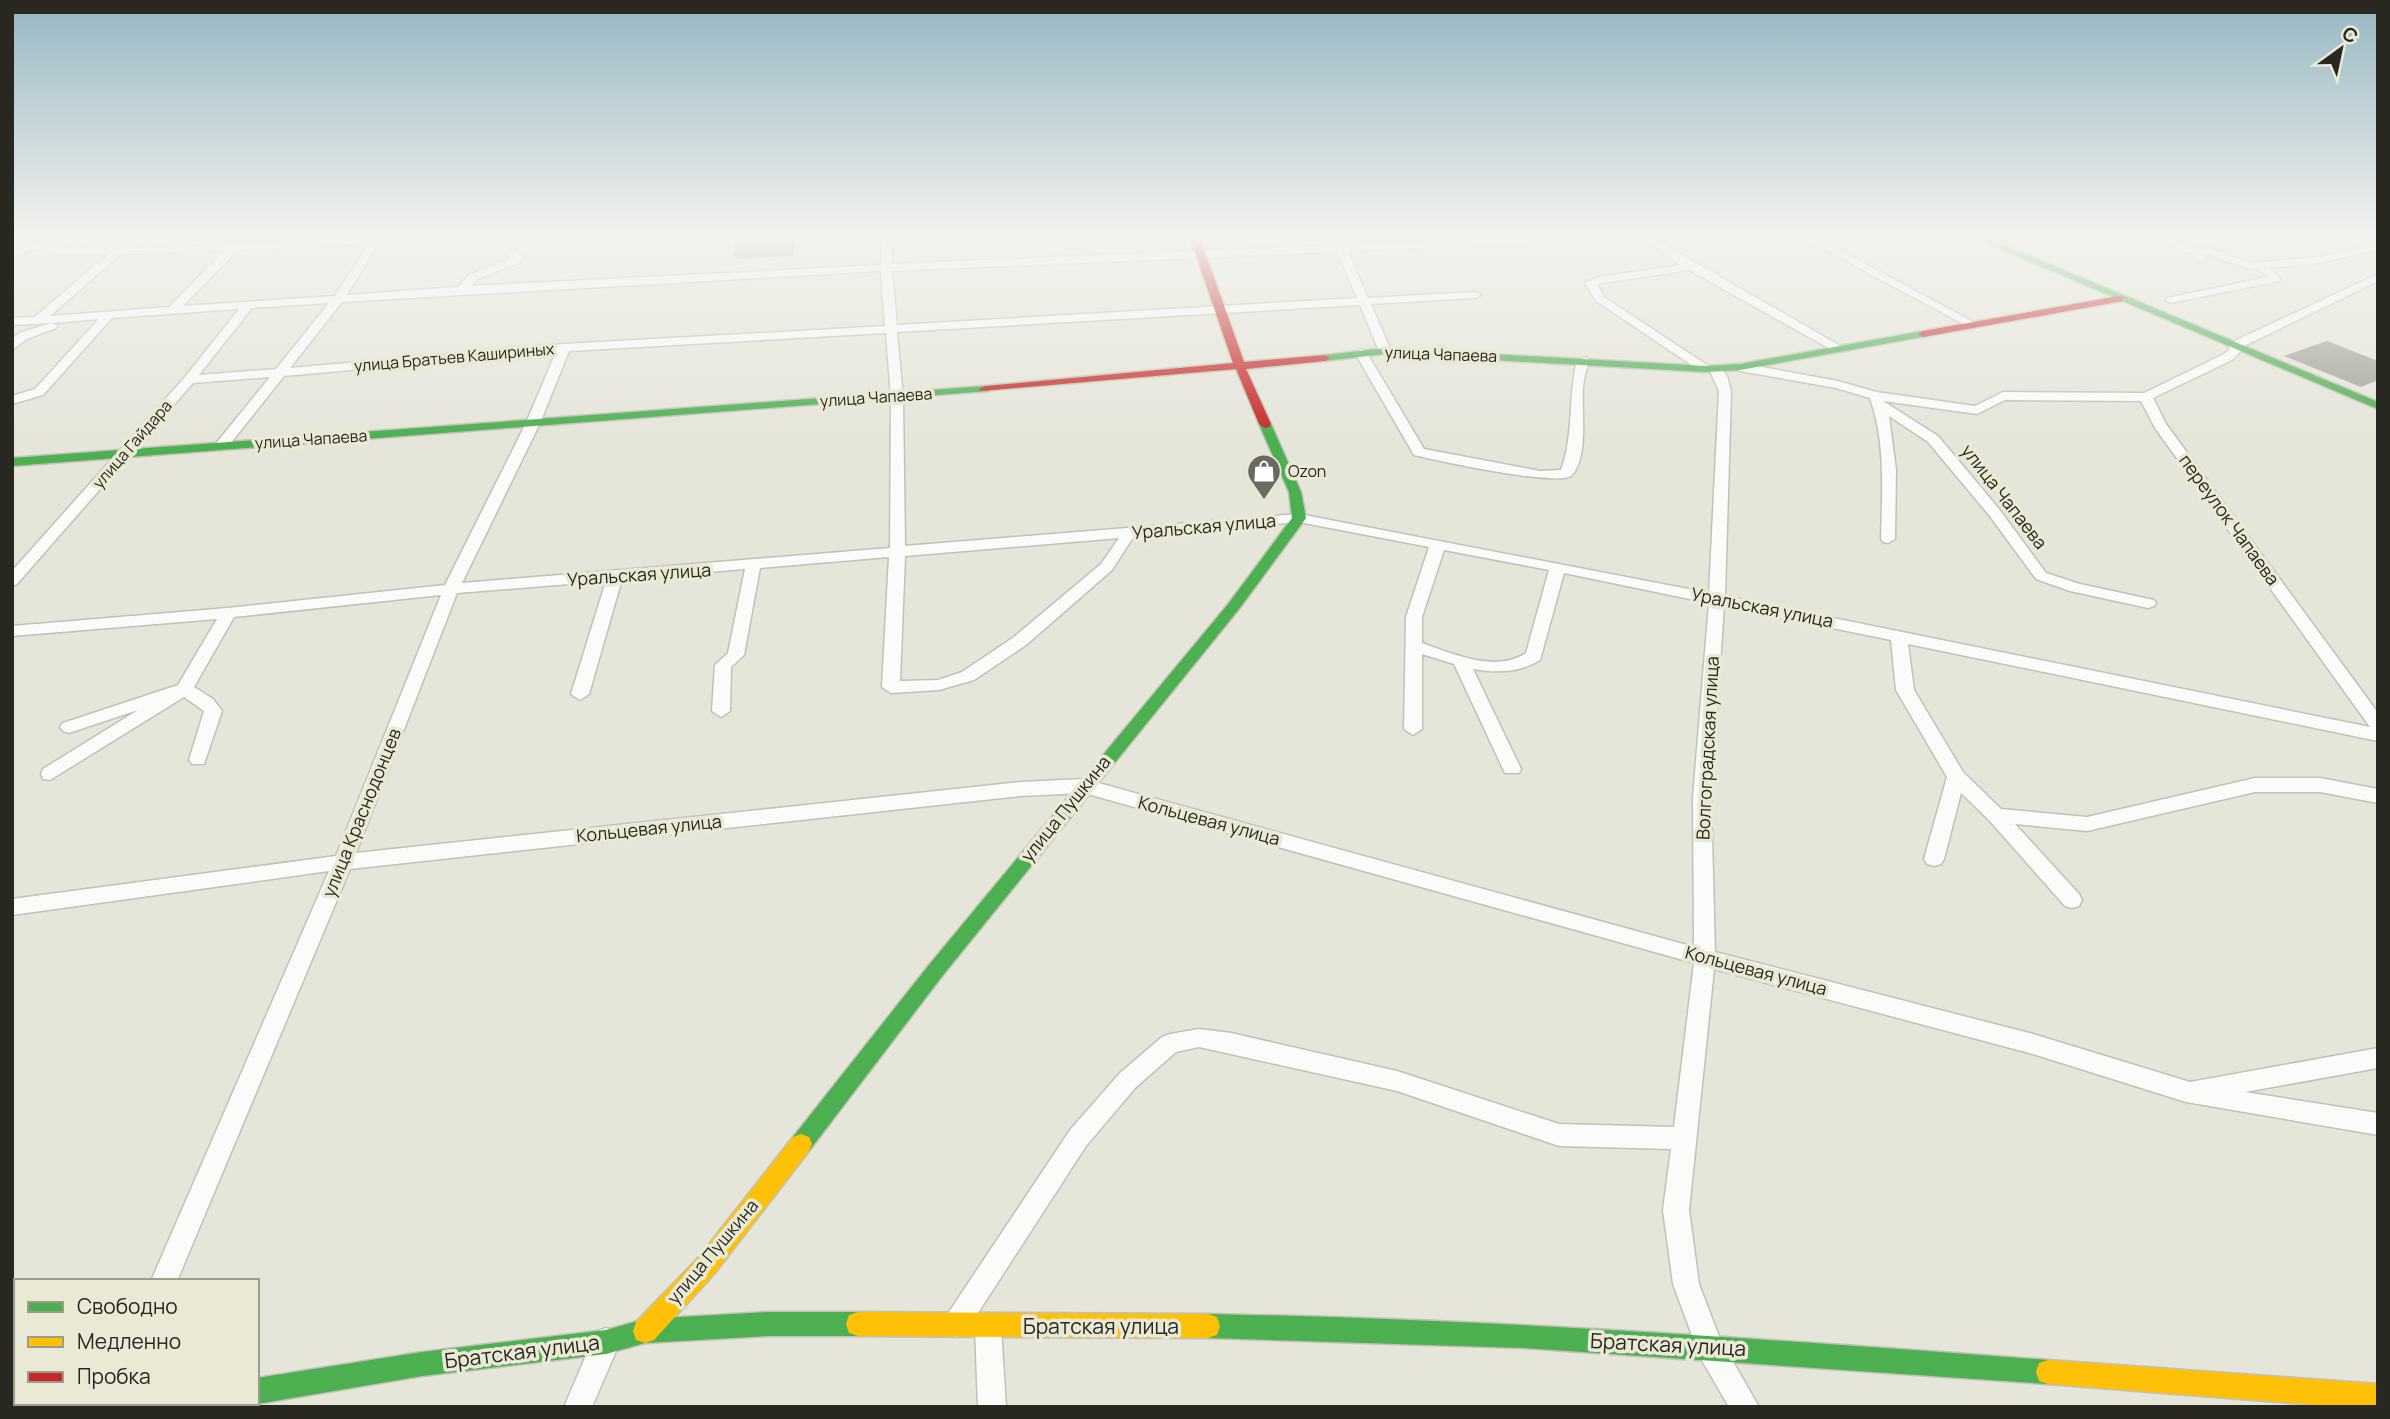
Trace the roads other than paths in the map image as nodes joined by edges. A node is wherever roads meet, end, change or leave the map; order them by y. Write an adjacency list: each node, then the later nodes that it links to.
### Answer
1 (56, 304): 20 (street)
2 (179, 304): 16 (street)
3 (246, 304): 16 (street)
4 (249, 304): 35 (street, улица Гайдара)
5 (334, 304): 34 (street)
6 (889, 304): 23 (street)
7 (1217, 304): 17 (street)
8 (1304, 304): 17 (street, улица Братьев Кашириных)
9 (1363, 304): 28 (street)
10 (1608, 304): 33 (street)
11 (1758, 304): 27 (street)
12 (1934, 304): 22 (street)
13 (2090, 304): 22 (street, улица Чапаева)
14 (2132, 304): 25 (street)
15 (2321, 304): 25 (street)
16 (174, 309): 18 (street)
17 (1219, 309): 23 (street, улица Братьев Кашириных); 31 (street)
18 (108, 316): 19 (street); 38 (street)
19 (80, 318): 20 (street); 24 (street)
20 (38, 320): 21 (street)
21 (12, 322)
22 (1973, 325): 27 (street, улица Чапаева)
23 (891, 328): 26 (street, улица Братьев Кашириных); 36 (street)
24 (12, 346)
25 (2234, 346): 37 (street); 40 (street)
26 (564, 348): 34 (street, улица Братьев Кашириных); 41 (street, улица Краснодонцев)
27 (1838, 348): 32 (street, улица Чапаева)
28 (1385, 351): 29 (street, улица Чапаева); 30 (street, улица Чапаева)
29 (1361, 353): 30 (street); 31 (street, улица Чапаева)
30 (1583, 360): 33 (street, улица Чапаева)
31 (1240, 367): 36 (street, улица Чапаева); 45 (street)
32 (1740, 368): 33 (street, улица Чапаева); 39 (street, улица Чапаева)
33 (1710, 369): 55 (street, Волгоградская улица)
34 (282, 372): 35 (street, улица Братьев Кашириных); 42 (street)
35 (189, 380): 43 (street, улица Гайдара)
36 (897, 396): 41 (street, улица Чапаева); 49 (street)
37 (2146, 397): 39 (street, улица Чапаева); 65 (street, переулок Чапаева)
38 (12, 400)
39 (1876, 400): 47 (street); 56 (street, улица Чапаева)
40 (2378, 406)
41 (533, 423): 42 (street, улица Чапаева); 54 (street, улица Краснодонцев)
42 (221, 446): 43 (street, улица Чапаева)
43 (123, 453): 44 (street, улица Чапаева); 53 (street, улица Гайдара)
44 (12, 462)
45 (1299, 518): 46 (street, Уральская улица); 48 (street, Уральская улица); 73 (street, улица Пушкина)
46 (1129, 533): 49 (street, Уральская улица); 49 (street)
47 (1888, 539)
48 (1438, 544): 51 (street, Уральская улица); 60 (street)
49 (899, 551): 50 (street, Уральская улица)
50 (753, 566): 52 (street, Уральская улица); 64 (street)
51 (1558, 567): 55 (street, Уральская улица); 61 (street)
52 (615, 577): 54 (street, Уральская улица); 63 (street)
53 (12, 581)
54 (451, 589): 57 (street, Уральская улица); 77 (street, улица Краснодонцев)
55 (1717, 599): 59 (street, Уральская улица); 80 (street, Волгоградская улица)
56 (2148, 603)
57 (229, 613): 58 (street, Уральская улица); 62 (street)
58 (12, 631)
59 (1899, 636): 68 (street, Уральская улица); 72 (street)
60 (1412, 645): 61 (street); 67 (street)
61 (1461, 661): 70 (street)
62 (184, 689): 66 (street); 69 (street); 71 (street)
63 (580, 694)
64 (721, 711)
65 (2378, 726)
66 (69, 727)
67 (1413, 729)
68 (2378, 735)
69 (198, 760)
70 (1512, 769)
71 (50, 774)
72 (1956, 777): 75 (street); 76 (street)
73 (1084, 786): 77 (street, Кольцевая улица); 80 (street, Кольцевая улица); 88 (street, улица Пушкина)
74 (2378, 796): 75 (street)
75 (1996, 815): 78 (street)
76 (1934, 859)
77 (343, 862): 79 (street, Кольцевая улица); 85 (street, улица Краснодонцев)
78 (2072, 900)
79 (12, 907)
80 (1705, 958): 82 (street, Кольцевая улица); 84 (street, Волгоградская улица)
81 (2378, 1058): 82 (street)
82 (2186, 1092): 83 (street, Кольцевая улица)
83 (2378, 1124)
84 (1682, 1138): 86 (street); 90 (street, Волгоградская улица)
85 (165, 1279)
86 (956, 1324): 87 (street, Братская улица); 88 (street, Братская улица)
87 (988, 1326): 90 (street, Братская улица); 94 (street)
88 (645, 1331): 89 (street, Братская улица)
89 (607, 1342): 91 (street, Братская улица); 93 (street)
90 (1710, 1347): 92 (street, Братская улица); 95 (street, Волгоградская улица)
91 (259, 1391)
92 (2378, 1397)
93 (578, 1407)
94 (992, 1407)
95 (1745, 1407)

